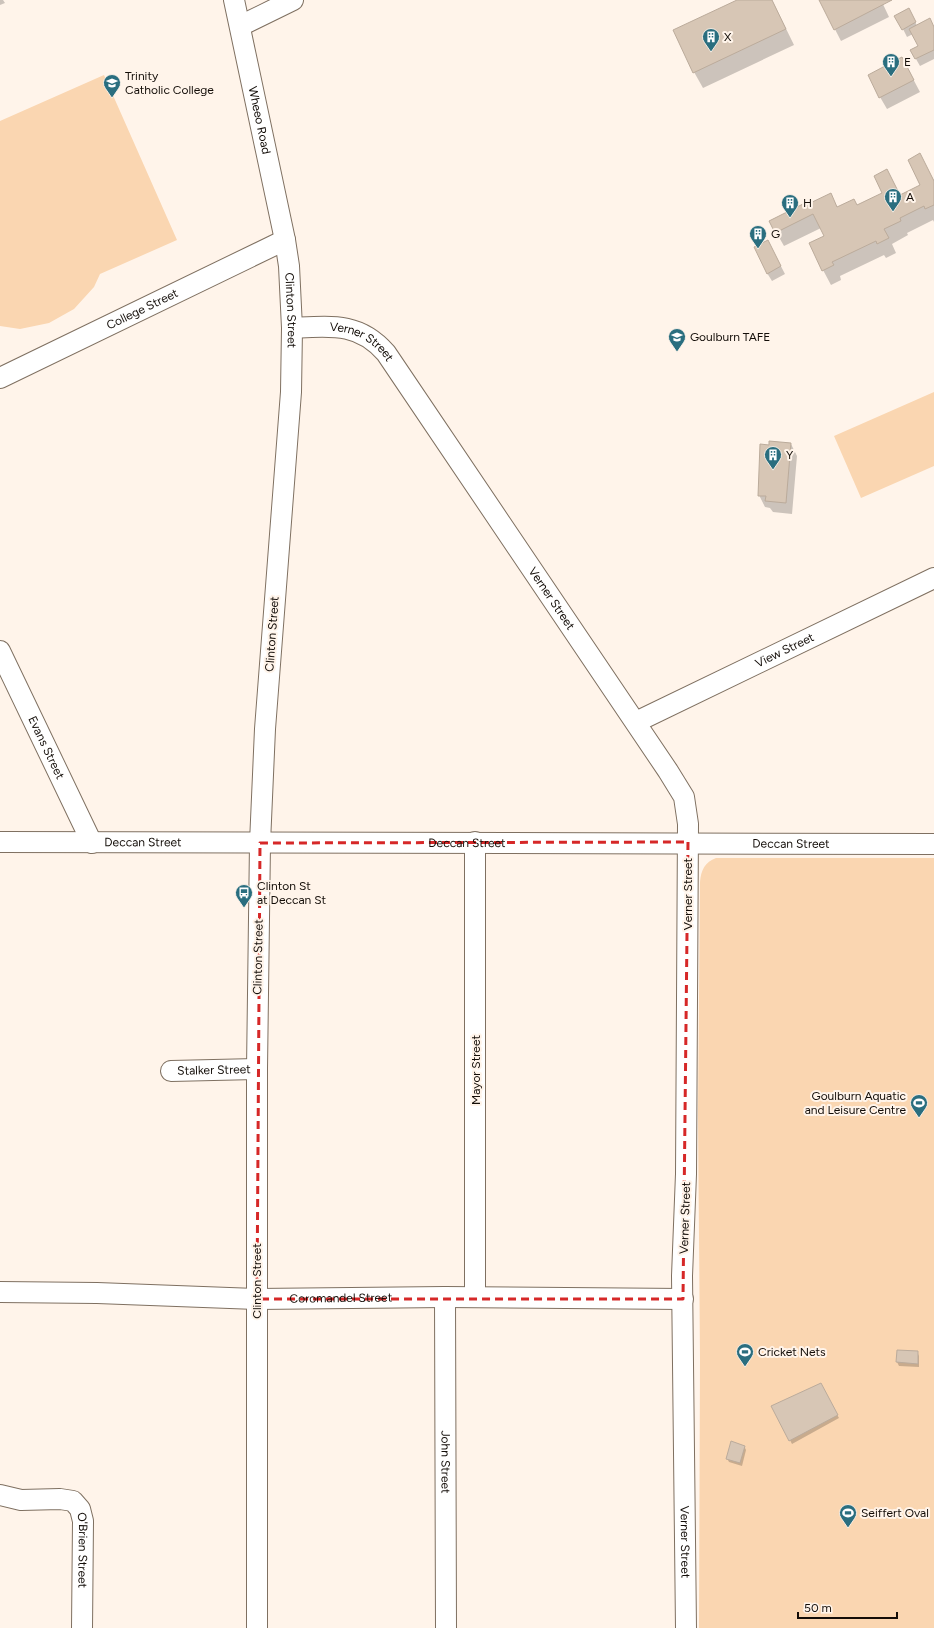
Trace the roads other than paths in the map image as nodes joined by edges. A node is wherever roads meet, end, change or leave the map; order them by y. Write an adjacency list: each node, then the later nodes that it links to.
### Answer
1 (234, 0): 3 (street, Wheeo Road)
2 (293, 0): 3 (street)
3 (240, 26): 4 (street, Wheeo Road)
4 (285, 240): 5 (street, Clinton Street); 6 (street, College Street)
5 (292, 328): 9 (street, Verner Street); 14 (street, Clinton Street)
6 (0, 378)
7 (934, 578): 9 (street, View Street)
8 (0, 651): 13 (street, Evans Street)
9 (636, 722): 12 (street, Verner Street)
10 (0, 842): 13 (street, Deccan Street)
11 (475, 842): 12 (street, Deccan Street); 14 (street, Deccan Street); 20 (street, Mayor Street)
12 (688, 842): 15 (street, Deccan Street); 22 (street, Verner Street)
13 (92, 843): 14 (street, Deccan Street)
14 (260, 843): 16 (street, Clinton Street)
15 (934, 844)
16 (257, 1070): 17 (street, Stalker Street); 21 (street, Clinton Street)
17 (170, 1071)
18 (0, 1292): 21 (street, Coromandel Street)
19 (445, 1297): 20 (street, Coromandel Street); 21 (street, Coromandel Street); 26 (street, John Street)
20 (475, 1297): 22 (street, Coromandel Street)
21 (257, 1299): 25 (street, Clinton Street)
22 (683, 1299): 27 (street, Verner Street)
23 (0, 1494): 24 (street, O'Brien Street)
24 (82, 1628)
25 (257, 1628)
26 (446, 1628)
27 (686, 1628)

